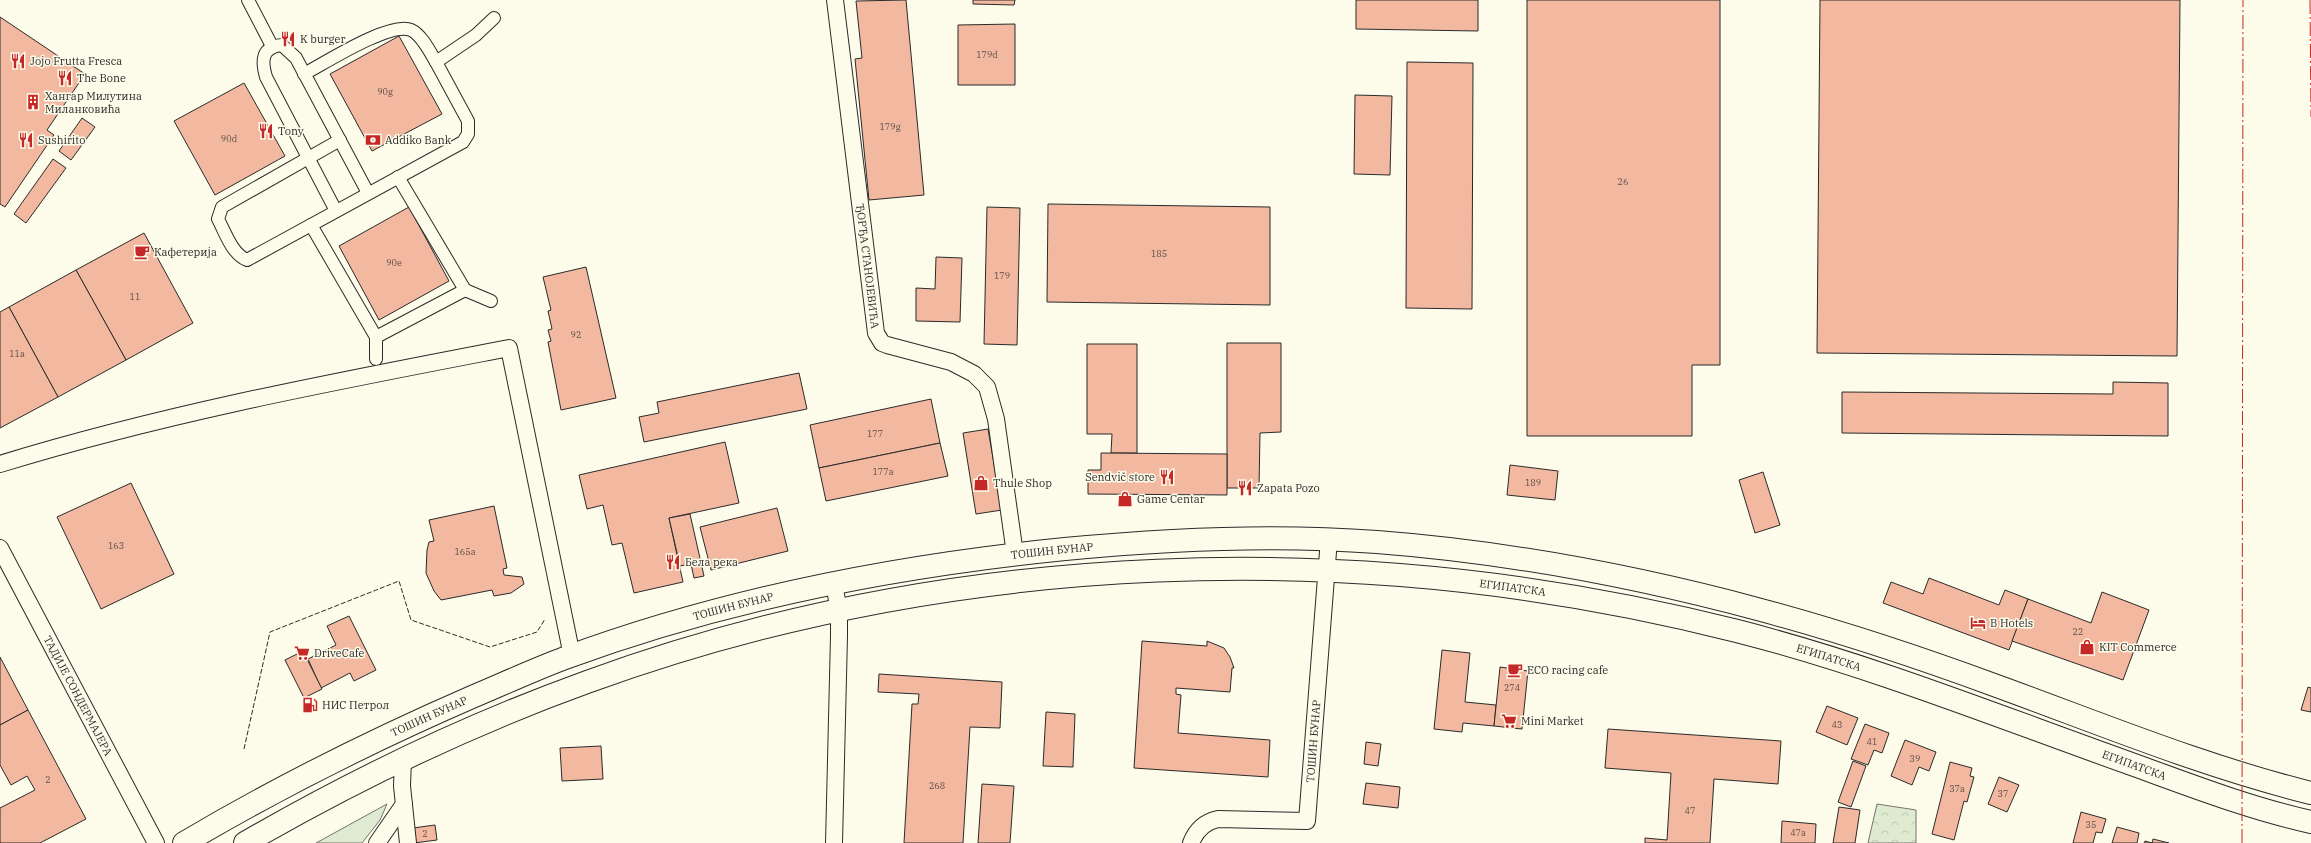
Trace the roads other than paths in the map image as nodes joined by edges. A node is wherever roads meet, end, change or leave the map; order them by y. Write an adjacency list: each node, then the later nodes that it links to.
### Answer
1 (248, 0): 4 (street)
2 (835, 0): 20 (street, ЂОРЂА СТАНОЈЕВИЋА)
3 (494, 18): 5 (street)
4 (272, 46): 6 (street); 8 (street)
5 (436, 62): 6 (street); 9 (street)
6 (304, 74): 7 (street)
7 (340, 140): 8 (street); 10 (street)
8 (308, 158): 11 (street); 12 (street)
9 (398, 177): 10 (street); 13 (street)
10 (368, 193): 11 (street)
11 (336, 211): 12 (street)
12 (311, 225): 15 (street)
13 (465, 290): 14 (street); 15 (street)
14 (491, 301)
15 (376, 337): 16 (street)
16 (376, 359)
17 (0, 464): 24 (street)
18 (1328, 540): 20 (main road, ТОШИН БУНАР); 21 (street); 26 (main road)
19 (0, 548): 29 (street, ТАДИЈЕ СОНДЕРМАЈЕРА)
20 (1015, 554): 22 (main road, ТОШИН БУНАР)
21 (1327, 571): 23 (main road); 28 (main road, ЕГИПАТСКА); 35 (street, ТОШИН БУНАР)
22 (834, 584): 23 (street); 24 (main road, ТОШИН БУНАР)
23 (839, 611): 25 (main road); 34 (street)
24 (572, 656): 30 (main road, ТОШИН БУНАР)
25 (403, 759): 27 (street); 31 (main road)
26 (2311, 792)
27 (404, 804): 32 (street); 33 (street)
28 (2311, 822)
29 (156, 843)
30 (184, 843)
31 (244, 843)
32 (377, 843)
33 (408, 843)
34 (834, 843)
35 (1191, 843)

